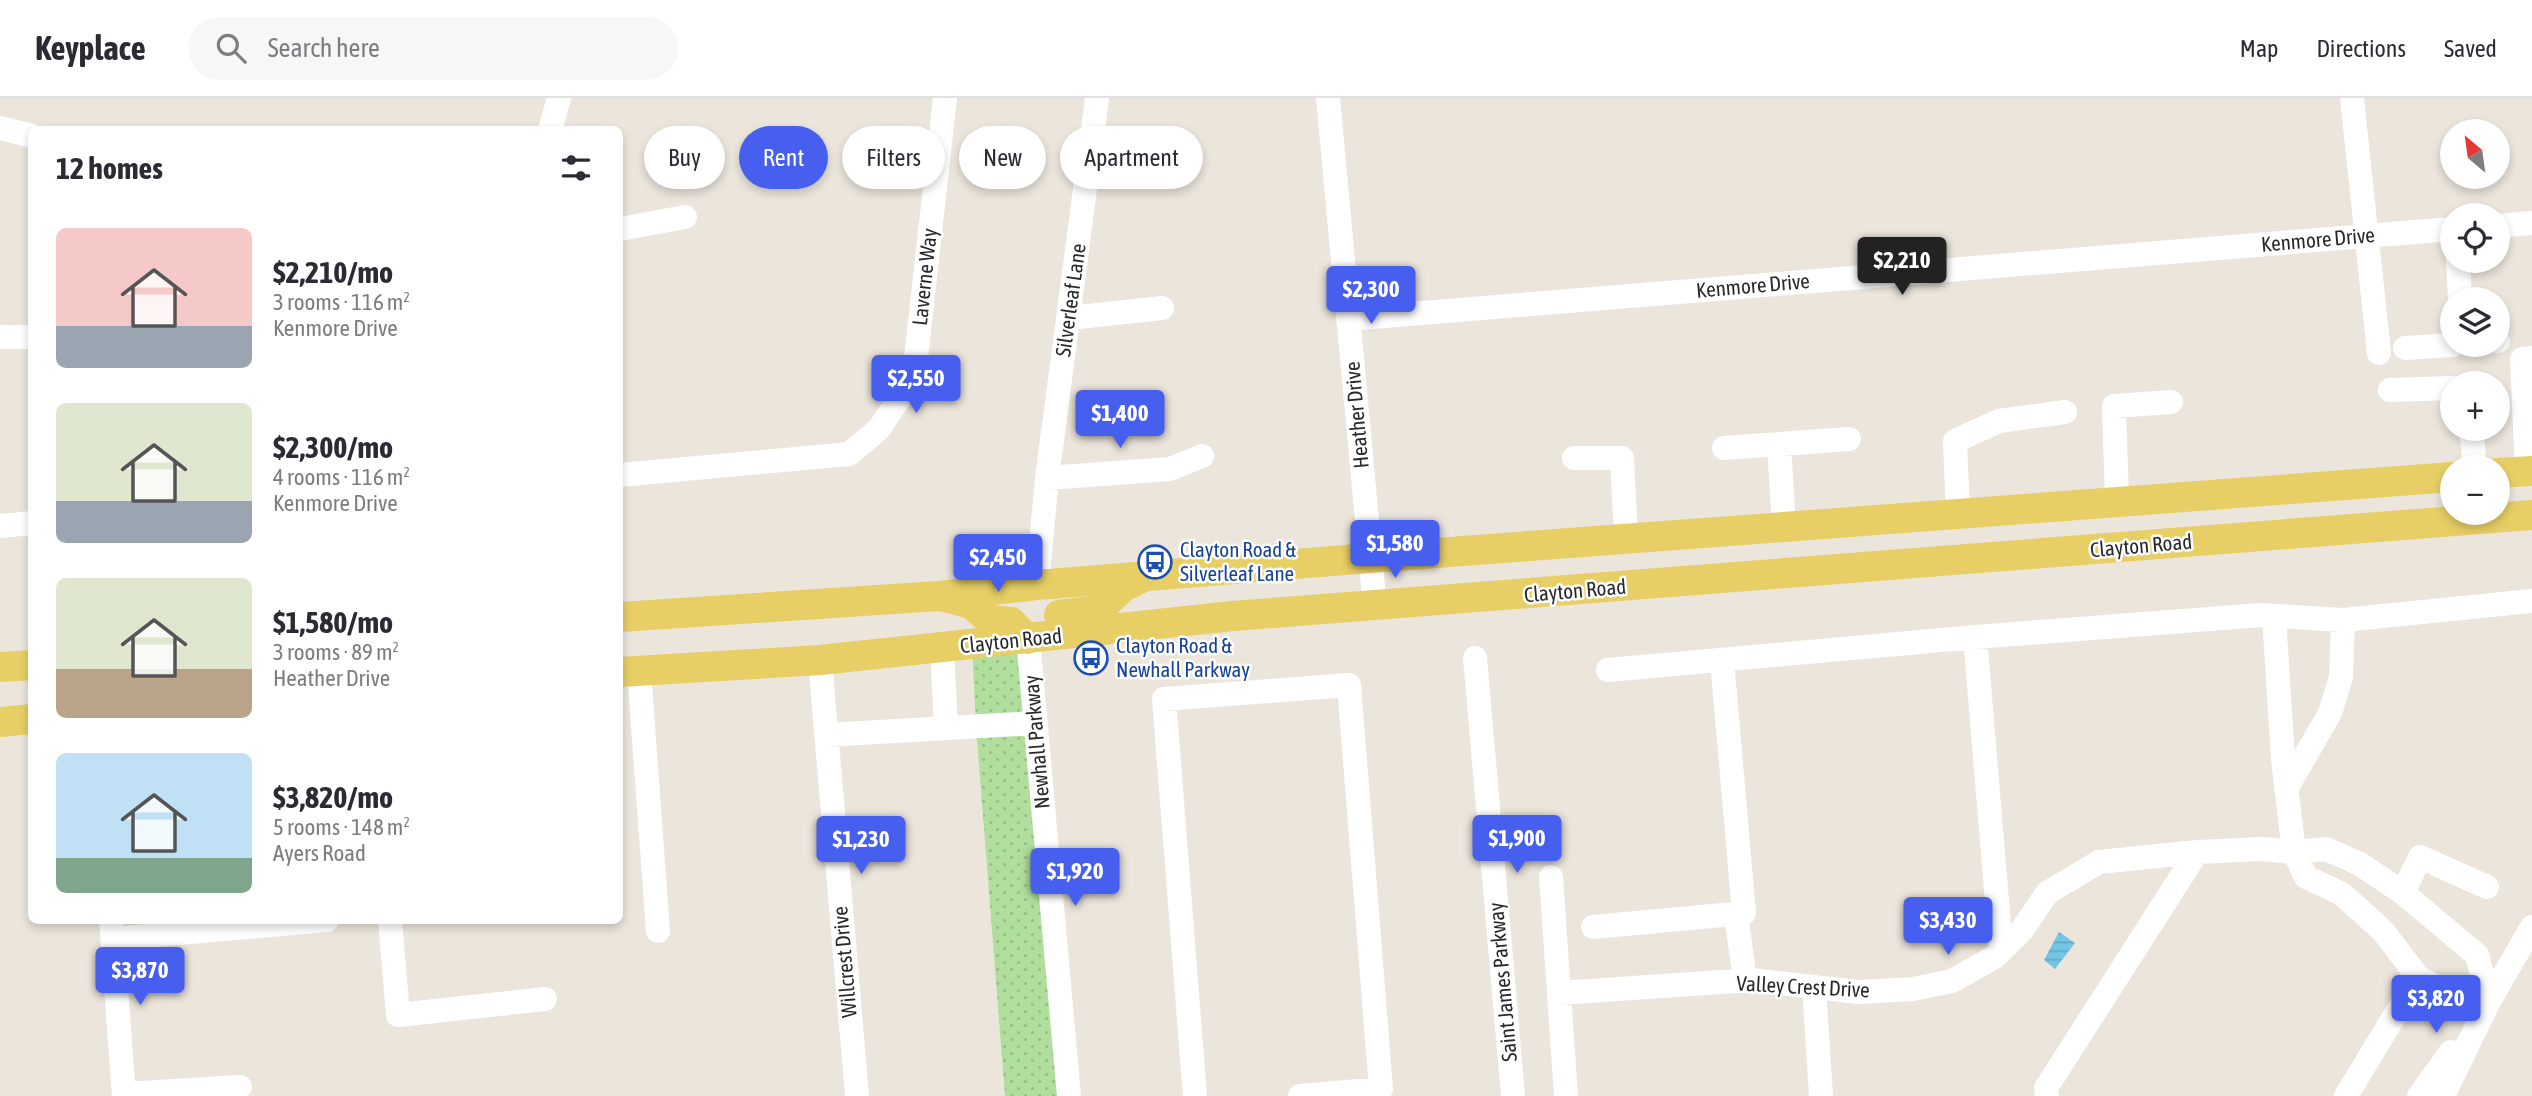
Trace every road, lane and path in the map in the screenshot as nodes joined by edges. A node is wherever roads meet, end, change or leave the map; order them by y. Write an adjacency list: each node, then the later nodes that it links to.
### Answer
1 (559, 98): 6 (street)
2 (945, 98): 35 (street, Laverne Way)
3 (1097, 98): 16 (street, Silverleaf Lane)
4 (1328, 98): 17 (street, Heather Drive)
5 (2352, 98): 14 (street)
6 (551, 126)
7 (0, 128): 8 (street)
8 (28, 135)
9 (685, 217): 12 (street)
10 (2532, 223): 11 (street)
11 (2510, 225)
12 (623, 228)
13 (2440, 230): 14 (street, Kenmore Drive)
14 (2366, 236): 17 (street, Kenmore Drive); 22 (street)
15 (1162, 308): 16 (street)
16 (1069, 318): 36 (street, Silverleaf Lane)
17 (1348, 319): 45 (street, Heather Drive)
18 (0, 337): 19 (street)
19 (28, 337)
20 (2440, 346): 21 (street)
21 (2405, 348)
22 (2379, 353)
23 (2532, 358): 33 (street)
24 (2440, 388): 25 (street)
25 (2390, 390)
26 (2171, 402): 38 (street)
27 (2065, 411): 39 (street)
28 (1849, 439): 29 (street)
29 (1779, 444): 30 (street); 43 (street)
30 (1724, 448)
31 (1202, 456): 36 (street)
32 (1574, 458): 44 (street)
33 (2530, 471): 34 (main road)
34 (2510, 472)
35 (623, 475)
36 (1047, 478): 47 (street, Silverleaf Lane)
37 (2440, 478): 38 (main road)
38 (2117, 502): 39 (main road)
39 (1958, 513): 43 (main road)
40 (2532, 515): 50 (main road, Clayton Road)
41 (28, 523): 42 (street)
42 (0, 526)
43 (1784, 526): 44 (main road)
44 (1626, 538): 45 (main road)
45 (1369, 558): 46 (main road); 50 (street, Heather Drive)
46 (1145, 577): 47 (main road); 55 (main road)
47 (1037, 585): 48 (main road)
48 (939, 596): 52 (main road); 55 (main road)
49 (2532, 601): 53 (street)
50 (1375, 607): 55 (main road, Clayton Road)
51 (2274, 616): 53 (street); 54 (street); 69 (street)
52 (623, 617)
53 (2343, 620): 69 (street)
54 (1975, 637): 59 (street); 82 (street)
55 (1028, 639): 56 (main road, Clayton Road); 66 (street, Newhall Parkway)
56 (942, 648): 58 (main road, Clayton Road); 67 (street)
57 (1475, 659): 95 (street, Saint James Parkway)
58 (820, 660): 63 (main road, Clayton Road); 68 (street, Willcrest Drive)
59 (1722, 660): 62 (street); 75 (street)
60 (28, 665): 61 (main road)
61 (0, 667)
62 (1608, 670)
63 (629, 672): 81 (street)
64 (28, 719): 65 (main road)
65 (0, 722)
66 (1036, 723): 67 (street); 92 (street, Newhall Parkway)
67 (946, 728): 68 (street)
68 (826, 734): 91 (street, Willcrest Drive)
69 (2287, 789): 71 (street)
70 (2197, 852): 71 (street, Valley Crest Drive); 82 (street, Valley Crest Drive); 98 (street)
71 (2294, 852): 74 (street, Valley Crest Drive); 83 (street)
72 (1551, 877): 86 (street)
73 (2487, 887): 74 (street)
74 (2403, 893): 88 (street, Valley Crest Drive)
75 (1736, 914): 78 (street); 84 (street)
76 (241, 924): 80 (street)
77 (390, 924): 87 (street)
78 (1593, 927)
79 (2532, 927): 88 (street)
80 (112, 930): 90 (street)
81 (658, 931)
82 (2001, 950): 85 (street, Valley Crest Drive)
83 (2418, 977): 88 (street); 99 (street)
84 (1745, 981): 85 (street, Valley Crest Drive); 86 (street, Valley Crest Drive)
85 (1814, 988): 97 (street)
86 (1559, 993): 96 (street)
87 (545, 999)
88 (2489, 1001): 100 (street); 101 (street)
89 (240, 1087): 90 (street)
90 (124, 1095)
91 (857, 1096)
92 (1069, 1096)
93 (1195, 1096): 94 (street)
94 (1300, 1096)
95 (1513, 1096)
96 (1566, 1096)
97 (1821, 1096)
98 (2047, 1096)
99 (2346, 1096)
100 (2419, 1096)
101 (2442, 1096)

